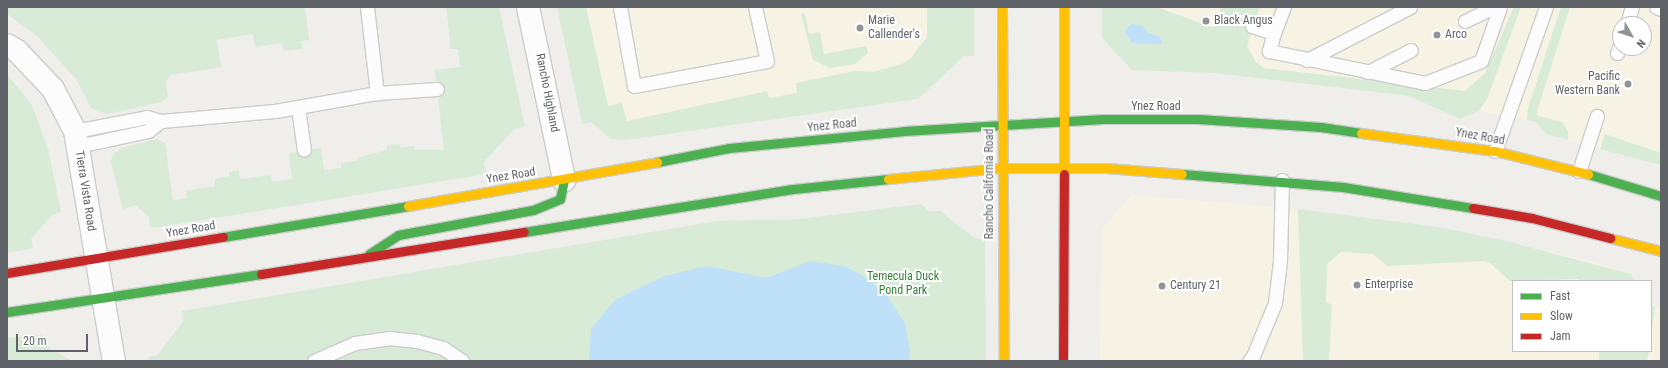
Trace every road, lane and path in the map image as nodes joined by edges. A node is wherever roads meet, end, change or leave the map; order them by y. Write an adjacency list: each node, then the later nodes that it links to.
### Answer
1 (368, 7): 22 (lane)
2 (528, 7): 33 (street, Rancho Highland)
3 (620, 7): 4 (lane)
4 (755, 7)
5 (1002, 7): 26 (main road, Rancho California Road)
6 (1064, 7): 25 (main road)
7 (1284, 7): 16 (lane)
8 (1410, 7): 19 (lane)
9 (1494, 7): 14 (lane)
10 (1500, 7): 20 (lane)
11 (1546, 7): 29 (lane)
12 (1656, 7): 13 (lane)
13 (1661, 9)
14 (1465, 22)
15 (1252, 26): 16 (lane)
16 (1274, 33): 19 (lane)
17 (7, 45): 27 (street, Tierra Vista Road)
18 (1411, 50): 20 (lane)
19 (1307, 60): 20 (lane)
20 (1368, 72)
21 (437, 89): 22 (lane)
22 (377, 93): 23 (lane)
23 (298, 108): 27 (lane); 28 (lane)
24 (1597, 116): 32 (lane)
25 (1064, 121): 26 (main road, Ynez Road); 29 (main road, Ynez Road); 30 (main road)
26 (1002, 126): 31 (main road, Rancho California Road); 33 (main road, Ynez Road)
27 (77, 138): 38 (street, Tierra Vista Road)
28 (304, 150)
29 (1495, 151): 32 (main road, Ynez Road)
30 (1063, 167): 31 (main road); 34 (main road); 46 (main road)
31 (1001, 168): 37 (main road); 45 (main road, Rancho California Road)
32 (1579, 171): 35 (main road, Ynez Road)
33 (564, 180): 37 (main road); 38 (main road, Ynez Road)
34 (1282, 180): 36 (main road); 47 (lane)
35 (1661, 196)
36 (1661, 251)
37 (362, 258): 40 (main road)
38 (96, 259): 39 (main road, Ynez Road); 40 (street, Tierra Vista Road)
39 (7, 273)
40 (103, 299): 41 (main road); 42 (street, Tierra Vista Road)
41 (7, 312)
42 (114, 361)
43 (314, 361): 44 (lane)
44 (462, 361)
45 (1004, 361)
46 (1062, 361)
47 (1249, 361)

